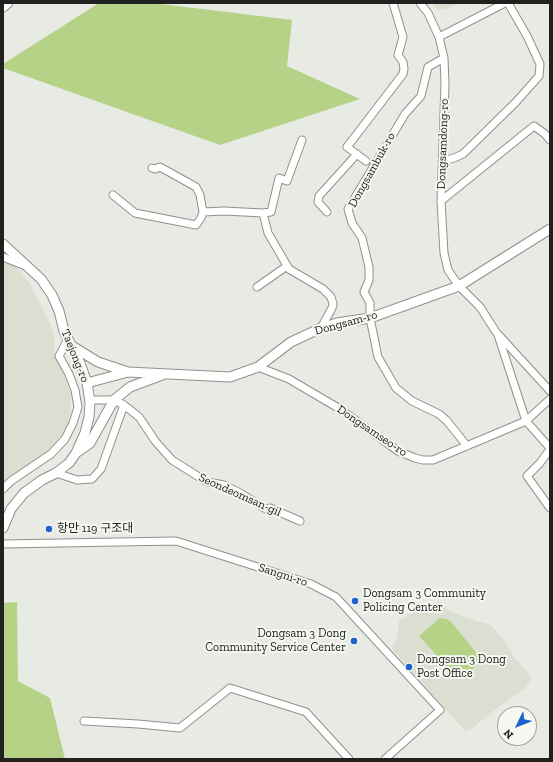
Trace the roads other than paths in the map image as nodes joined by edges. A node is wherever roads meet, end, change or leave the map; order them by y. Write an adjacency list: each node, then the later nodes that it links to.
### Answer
1 (8, 3): 6 (main road)
2 (393, 3): 11 (street)
3 (420, 3): 7 (street, Dongsamdong-ro)
4 (505, 3): 7 (street)
5 (508, 3): 13 (street)
6 (3, 7)
7 (439, 37): 8 (street, Dongsamdong-ro)
8 (444, 58): 13 (street, Dongsamdong-ro); 27 (street, Dongsambuk-ro)
9 (302, 140): 19 (street)
10 (550, 140): 16 (street)
11 (357, 154): 12 (street); 18 (street)
12 (366, 161)
13 (443, 161): 16 (street, Dongsamdong-ro)
14 (152, 168): 17 (street)
15 (113, 195): 17 (street)
16 (441, 201): 25 (street, Dongsamdong-ro)
17 (203, 212): 19 (street)
18 (327, 212)
19 (263, 213): 24 (street)
20 (550, 229): 25 (main road, Dongsam-ro)
21 (3, 244): 23 (main road, Taejong-ro)
22 (3, 257): 23 (street)
23 (27, 266): 30 (main road, Taejong-ro)
24 (287, 266): 26 (street); 28 (street)
25 (459, 286): 27 (main road, Dongsam-ro); 29 (street, Dongsamdong-ro)
26 (257, 287)
27 (370, 318): 28 (main road, Dongsam-ro); 41 (street, Dongsambuk-ro)
28 (321, 328): 31 (main road, Dongsam-ro)
29 (496, 332): 35 (street); 40 (street)
30 (70, 343): 32 (main road); 34 (main road, Taejong-ro); 45 (street)
31 (258, 367): 33 (main road, Dongsam-ro); 41 (street, Dongsamseo-ro)
32 (128, 372): 33 (main road, Dongsam-ro); 34 (main road, Dongsam-ro)
33 (166, 374): 38 (main road)
34 (87, 383): 37 (main road, Taejong-ro)
35 (550, 391)
36 (550, 399): 40 (street, Dongsamseo-ro)
37 (90, 400): 38 (street); 43 (main road, Taejong-ro)
38 (114, 400): 39 (street, Seondeomsan-gil); 43 (main road)
39 (124, 405): 44 (street); 48 (street, Seondeomsan-gil)
40 (526, 421): 41 (street, Dongsamseo-ro); 42 (street)
41 (467, 446)
42 (550, 448): 46 (street)
43 (76, 453): 44 (main road, Taejong-ro)
44 (56, 473): 47 (main road, Taejong-ro)
45 (3, 489)
46 (550, 508)
47 (6, 513): 49 (main road, Taejong-ro)
48 (300, 521)
49 (3, 528)
50 (3, 544): 53 (street, Sangni-ro)
51 (84, 721): 52 (street)
52 (349, 759)
53 (386, 759)

